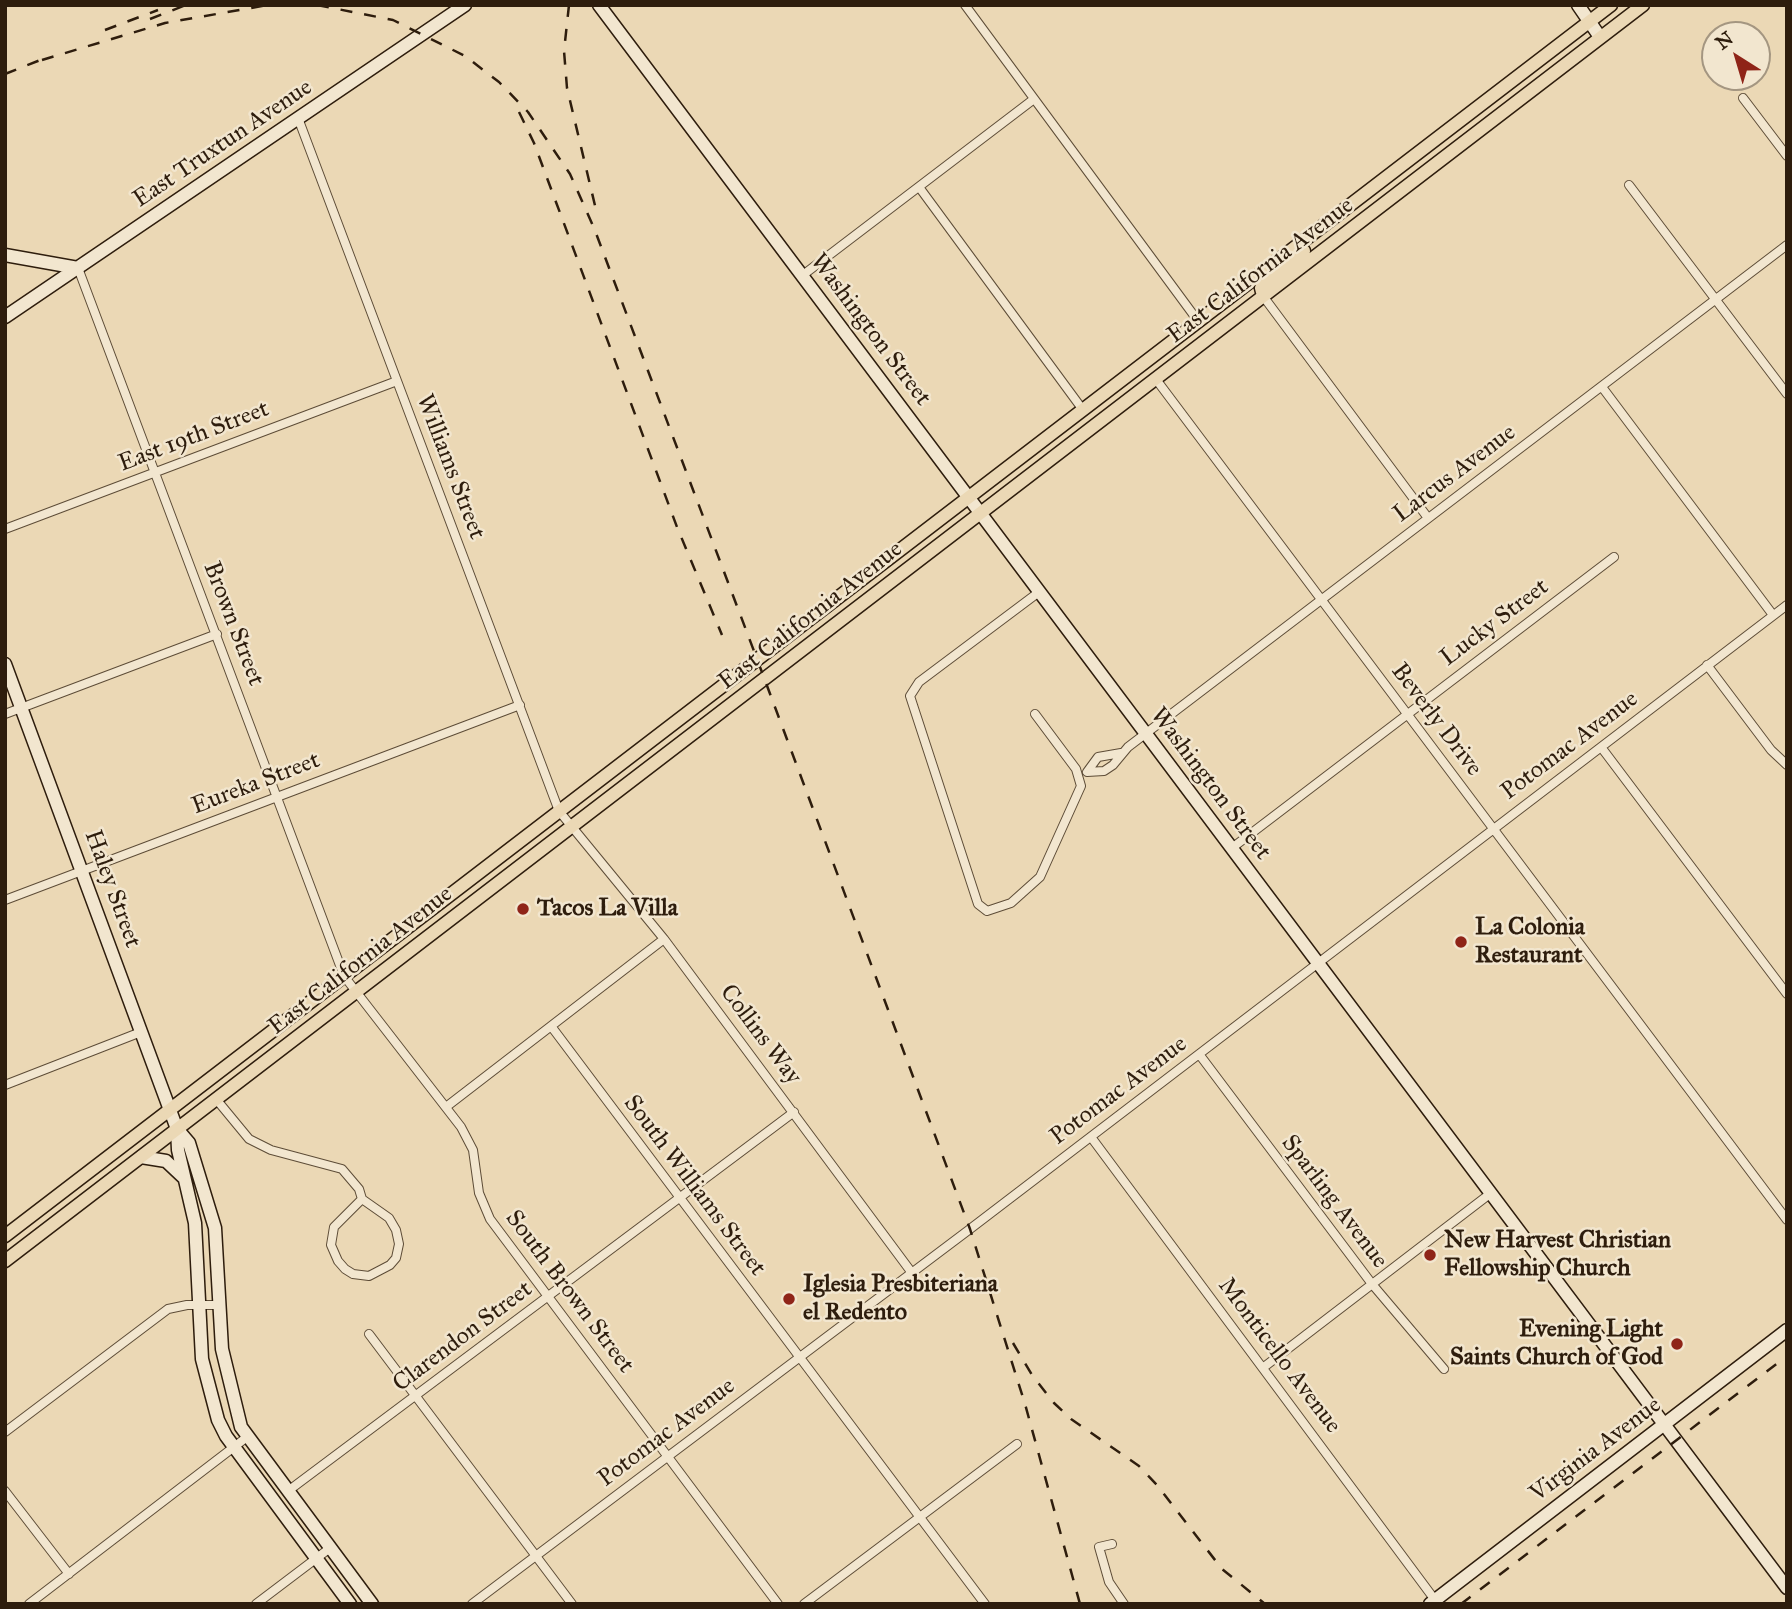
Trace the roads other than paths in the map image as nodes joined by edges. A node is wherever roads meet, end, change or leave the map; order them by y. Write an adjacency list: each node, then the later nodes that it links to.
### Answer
1 (466, 5): 11 (street, East Truxtun Avenue)
2 (599, 5): 21 (street, Washington Street)
3 (965, 5): 10 (street)
4 (1578, 5): 7 (street)
5 (1612, 5): 7 (main road, East California Avenue)
6 (1643, 5): 8 (main road, East California Avenue)
7 (1590, 22): 8 (street); 13 (main road, East California Avenue)
8 (1600, 37): 18 (main road, East California Avenue)
9 (1743, 98): 12 (street)
10 (1034, 99): 15 (street); 25 (street)
11 (298, 118): 20 (street, East Truxtun Avenue); 27 (street, Williams Street)
12 (1785, 151)
13 (1378, 184): 16 (main road, East California Avenue); 18 (main road)
14 (1629, 185): 23 (street)
15 (919, 187): 21 (street); 30 (street)
16 (1317, 231): 22 (main road); 25 (main road, East California Avenue)
17 (1787, 245): 23 (street, Larcus Avenue)
18 (1324, 249): 22 (main road, East California Avenue)
19 (5, 255): 20 (street)
20 (78, 268): 24 (street, East Truxtun Avenue); 31 (street, Brown Street)
21 (803, 275): 32 (street, Washington Street)
22 (1263, 296): 26 (main road, East California Avenue); 34 (street)
23 (1715, 300): 28 (street, Larcus Avenue); 29 (street)
24 (5, 317)
25 (1198, 321): 30 (main road, East California Avenue)
26 (1156, 378): 33 (main road, East California Avenue); 38 (street, Beverly Drive)
27 (397, 380): 31 (street, East 19th Street); 44 (street, Williams Street)
28 (1602, 387): 34 (street, Larcus Avenue); 40 (street)
29 (1787, 394)
30 (1083, 410): 32 (main road, East California Avenue)
31 (155, 472): 35 (street, East 19th Street); 41 (street, Brown Street)
32 (968, 498): 33 (street, Washington Street); 55 (main road, East California Avenue)
33 (980, 512): 37 (street, Washington Street); 56 (main road, East California Avenue)
34 (1428, 518): 38 (street, Larcus Avenue)
35 (5, 528)
36 (1614, 557): 48 (street, Lucky Street)
37 (1039, 592): 49 (street, Washington Street); 53 (street)
38 (1322, 600): 48 (street, Beverly Drive); 49 (street, Larcus Avenue)
39 (1787, 605): 40 (street, Potomac Avenue)
40 (1773, 615): 43 (street, Potomac Avenue)
41 (217, 634): 45 (street); 54 (street, Brown Street)
42 (5, 664): 45 (street, Haley Street)
43 (1707, 666): 50 (street, Potomac Avenue); 52 (street)
44 (520, 705): 54 (street, Eureka Street); 55 (street, Williams Street)
45 (22, 708): 47 (street); 59 (street, Haley Street)
46 (1035, 713): 53 (street)
47 (5, 714)
48 (1408, 714): 57 (street, Beverly Drive); 58 (street, Lucky Street)
49 (1146, 734): 51 (street, Larcus Avenue); 58 (street, Washington Street)
50 (1601, 747): 57 (street, Potomac Avenue); 65 (street)
51 (1121, 753): 53 (street); 53 (street)
52 (1787, 765)
53 (1083, 774)
54 (278, 797): 59 (street, Eureka Street); 63 (street, Brown Street)
55 (559, 811): 56 (street, Williams Street); 63 (main road, East California Avenue)
56 (571, 825): 61 (street, Collins Way); 64 (main road, East California Avenue)
57 (1494, 828): 62 (street, Potomac Avenue); 81 (street, Beverly Drive)
58 (1232, 848): 62 (street, Washington Street)
59 (83, 870): 60 (street, Eureka Street); 67 (street, Haley Street)
60 (5, 900)
61 (664, 939): 66 (street); 73 (street, Collins Way)
62 (1318, 963): 68 (street, Potomac Avenue); 78 (street, Washington Street)
63 (344, 976): 64 (street, Brown Street); 72 (main road, East California Avenue)
64 (356, 991): 70 (main road, East California Avenue); 71 (street, South Brown Street)
65 (1787, 994)
66 (551, 1026): 71 (street); 79 (street, South Williams Street)
67 (141, 1032): 69 (street); 72 (street, Haley Street)
68 (1199, 1054): 75 (street, Potomac Avenue); 85 (street, Sparling Avenue)
69 (5, 1085)
70 (216, 1099): 74 (main road, East California Avenue); 80 (street)
71 (446, 1107): 86 (street, South Brown Street)
72 (170, 1110): 74 (street, Haley Street); 82 (main road, East California Avenue)
73 (794, 1112): 79 (street, Clarendon Street); 84 (street, Collins Way)
74 (177, 1129): 76 (main road, East California Avenue); 77 (street); 88 (street)
75 (1091, 1137): 84 (street, Potomac Avenue); 92 (street, Monticello Avenue)
76 (141, 1157): 77 (street); 83 (main road, East California Avenue)
77 (184, 1178): 87 (street)
78 (1491, 1193): 85 (street); 95 (street, Washington Street)
79 (680, 1198): 86 (street, Clarendon Street); 91 (street, South Williams Street)
80 (362, 1199): 80 (street)
81 (1787, 1220)
82 (5, 1236)
83 (7, 1255)
84 (912, 1273): 91 (street, Potomac Avenue)
85 (1372, 1284): 92 (street); 93 (street, Sparling Avenue)
86 (548, 1297): 94 (street, Clarendon Street); 100 (street, South Brown Street)
87 (201, 1305): 88 (street); 96 (street); 99 (street)
88 (220, 1306): 97 (street)
89 (1787, 1330): 95 (street, Virginia Avenue)
90 (369, 1334): 94 (street)
91 (798, 1359): 100 (street, Potomac Avenue); 103 (street, South Williams Street)
92 (1264, 1367): 110 (street, Monticello Avenue)
93 (1444, 1369)
94 (416, 1396): 102 (street, Clarendon Street); 106 (street)
95 (1663, 1426): 109 (street, Washington Street); 110 (street, Virginia Avenue)
96 (5, 1432)
97 (247, 1437): 99 (street); 102 (street)
98 (1017, 1444): 103 (street)
99 (234, 1447): 107 (street); 108 (street)
100 (668, 1457): 106 (street, Potomac Avenue); 117 (street, South Brown Street)
101 (5, 1491): 108 (street)
102 (288, 1491): 105 (street)
103 (919, 1517): 118 (street); 119 (street, South Williams Street)
104 (1112, 1544): 120 (street)
105 (330, 1548): 107 (street); 114 (street)
106 (536, 1556): 115 (street, Potomac Avenue); 116 (street)
107 (317, 1558): 112 (street); 113 (street)
108 (69, 1574): 111 (street)
109 (1787, 1588)
110 (1432, 1602)
111 (29, 1604)
112 (256, 1604)
113 (350, 1604)
114 (372, 1604)
115 (472, 1604)
116 (572, 1604)
117 (778, 1604)
118 (804, 1604)
119 (985, 1604)
120 (1124, 1604)

